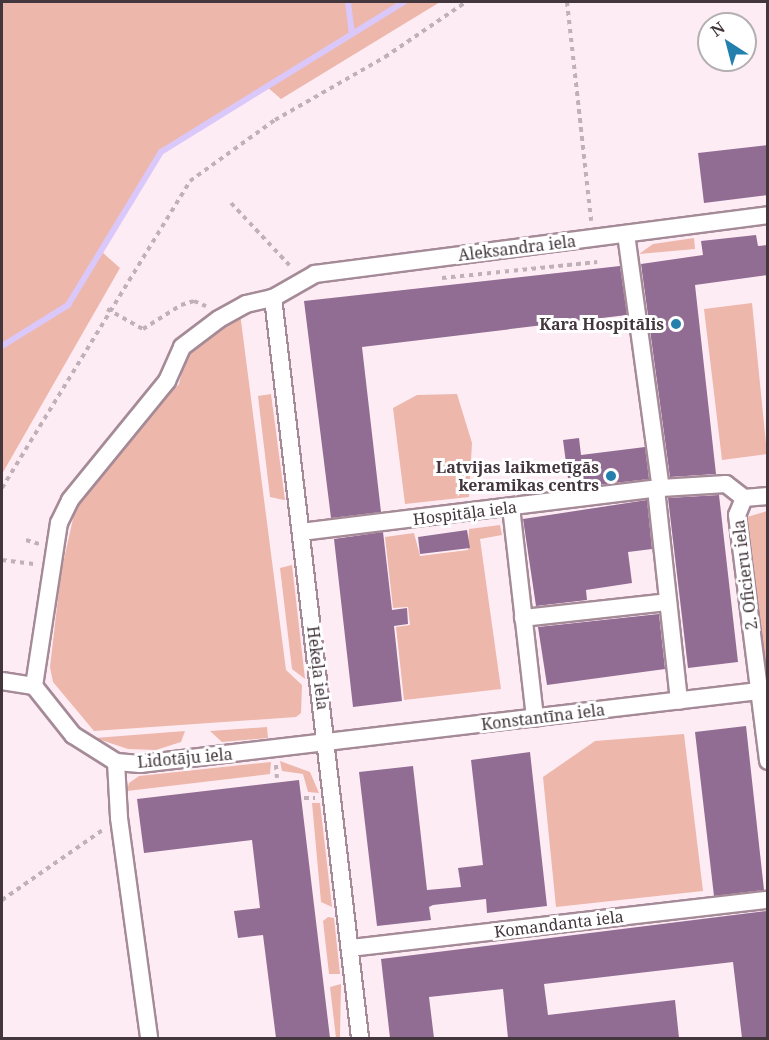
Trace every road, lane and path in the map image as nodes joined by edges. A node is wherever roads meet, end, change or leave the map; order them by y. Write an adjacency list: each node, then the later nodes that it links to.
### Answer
1 (466, 2): 11 (path)
2 (567, 2): 6 (path)
3 (231, 203): 9 (path)
4 (768, 215): 5 (street, Aleksandra iela)
5 (626, 234): 6 (street, Aleksandra iela); 14 (street)
6 (593, 239): 9 (street, Aleksandra iela)
7 (597, 262): 8 (path)
8 (430, 279)
9 (299, 282): 10 (street, Aleksandra iela)
10 (273, 298): 12 (street, Aleksandra iela); 18 (street, Hekeļa iela)
11 (108, 309): 12 (path); 13 (path)
12 (219, 319): 24 (street, Aleksandra iela)
13 (2, 488)
14 (659, 489): 16 (street, Hospitāļa iela); 17 (street, Hospitāļa iela); 21 (street)
15 (768, 496): 16 (street)
16 (744, 498): 25 (street, 2. Oficieru iela)
17 (512, 507): 18 (street, Hospitāļa iela); 22 (street)
18 (301, 532): 28 (street, Hekeļa iela)
19 (2, 560): 20 (path)
20 (30, 562)
21 (668, 602): 22 (street); 26 (street)
22 (523, 618): 27 (street)
23 (2, 681): 24 (street)
24 (34, 686): 31 (street, Lidotāju iela)
25 (759, 691): 26 (street, Konstantīna iela); 30 (street, 2. Oficieru iela)
26 (679, 701): 27 (street, Konstantīna iela)
27 (535, 718): 28 (street, Konstantīna iela)
28 (327, 743): 31 (street, Lidotāju iela); 36 (street, Hekeļa iela)
29 (275, 761): 32 (path)
30 (768, 761)
31 (116, 762): 33 (street)
32 (277, 778)
33 (119, 818): 34 (path); 37 (street)
34 (2, 900)
35 (768, 900): 36 (street, Komandanta iela)
36 (351, 948): 38 (street, Hekeļa iela)
37 (149, 1038)
38 (360, 1038)

